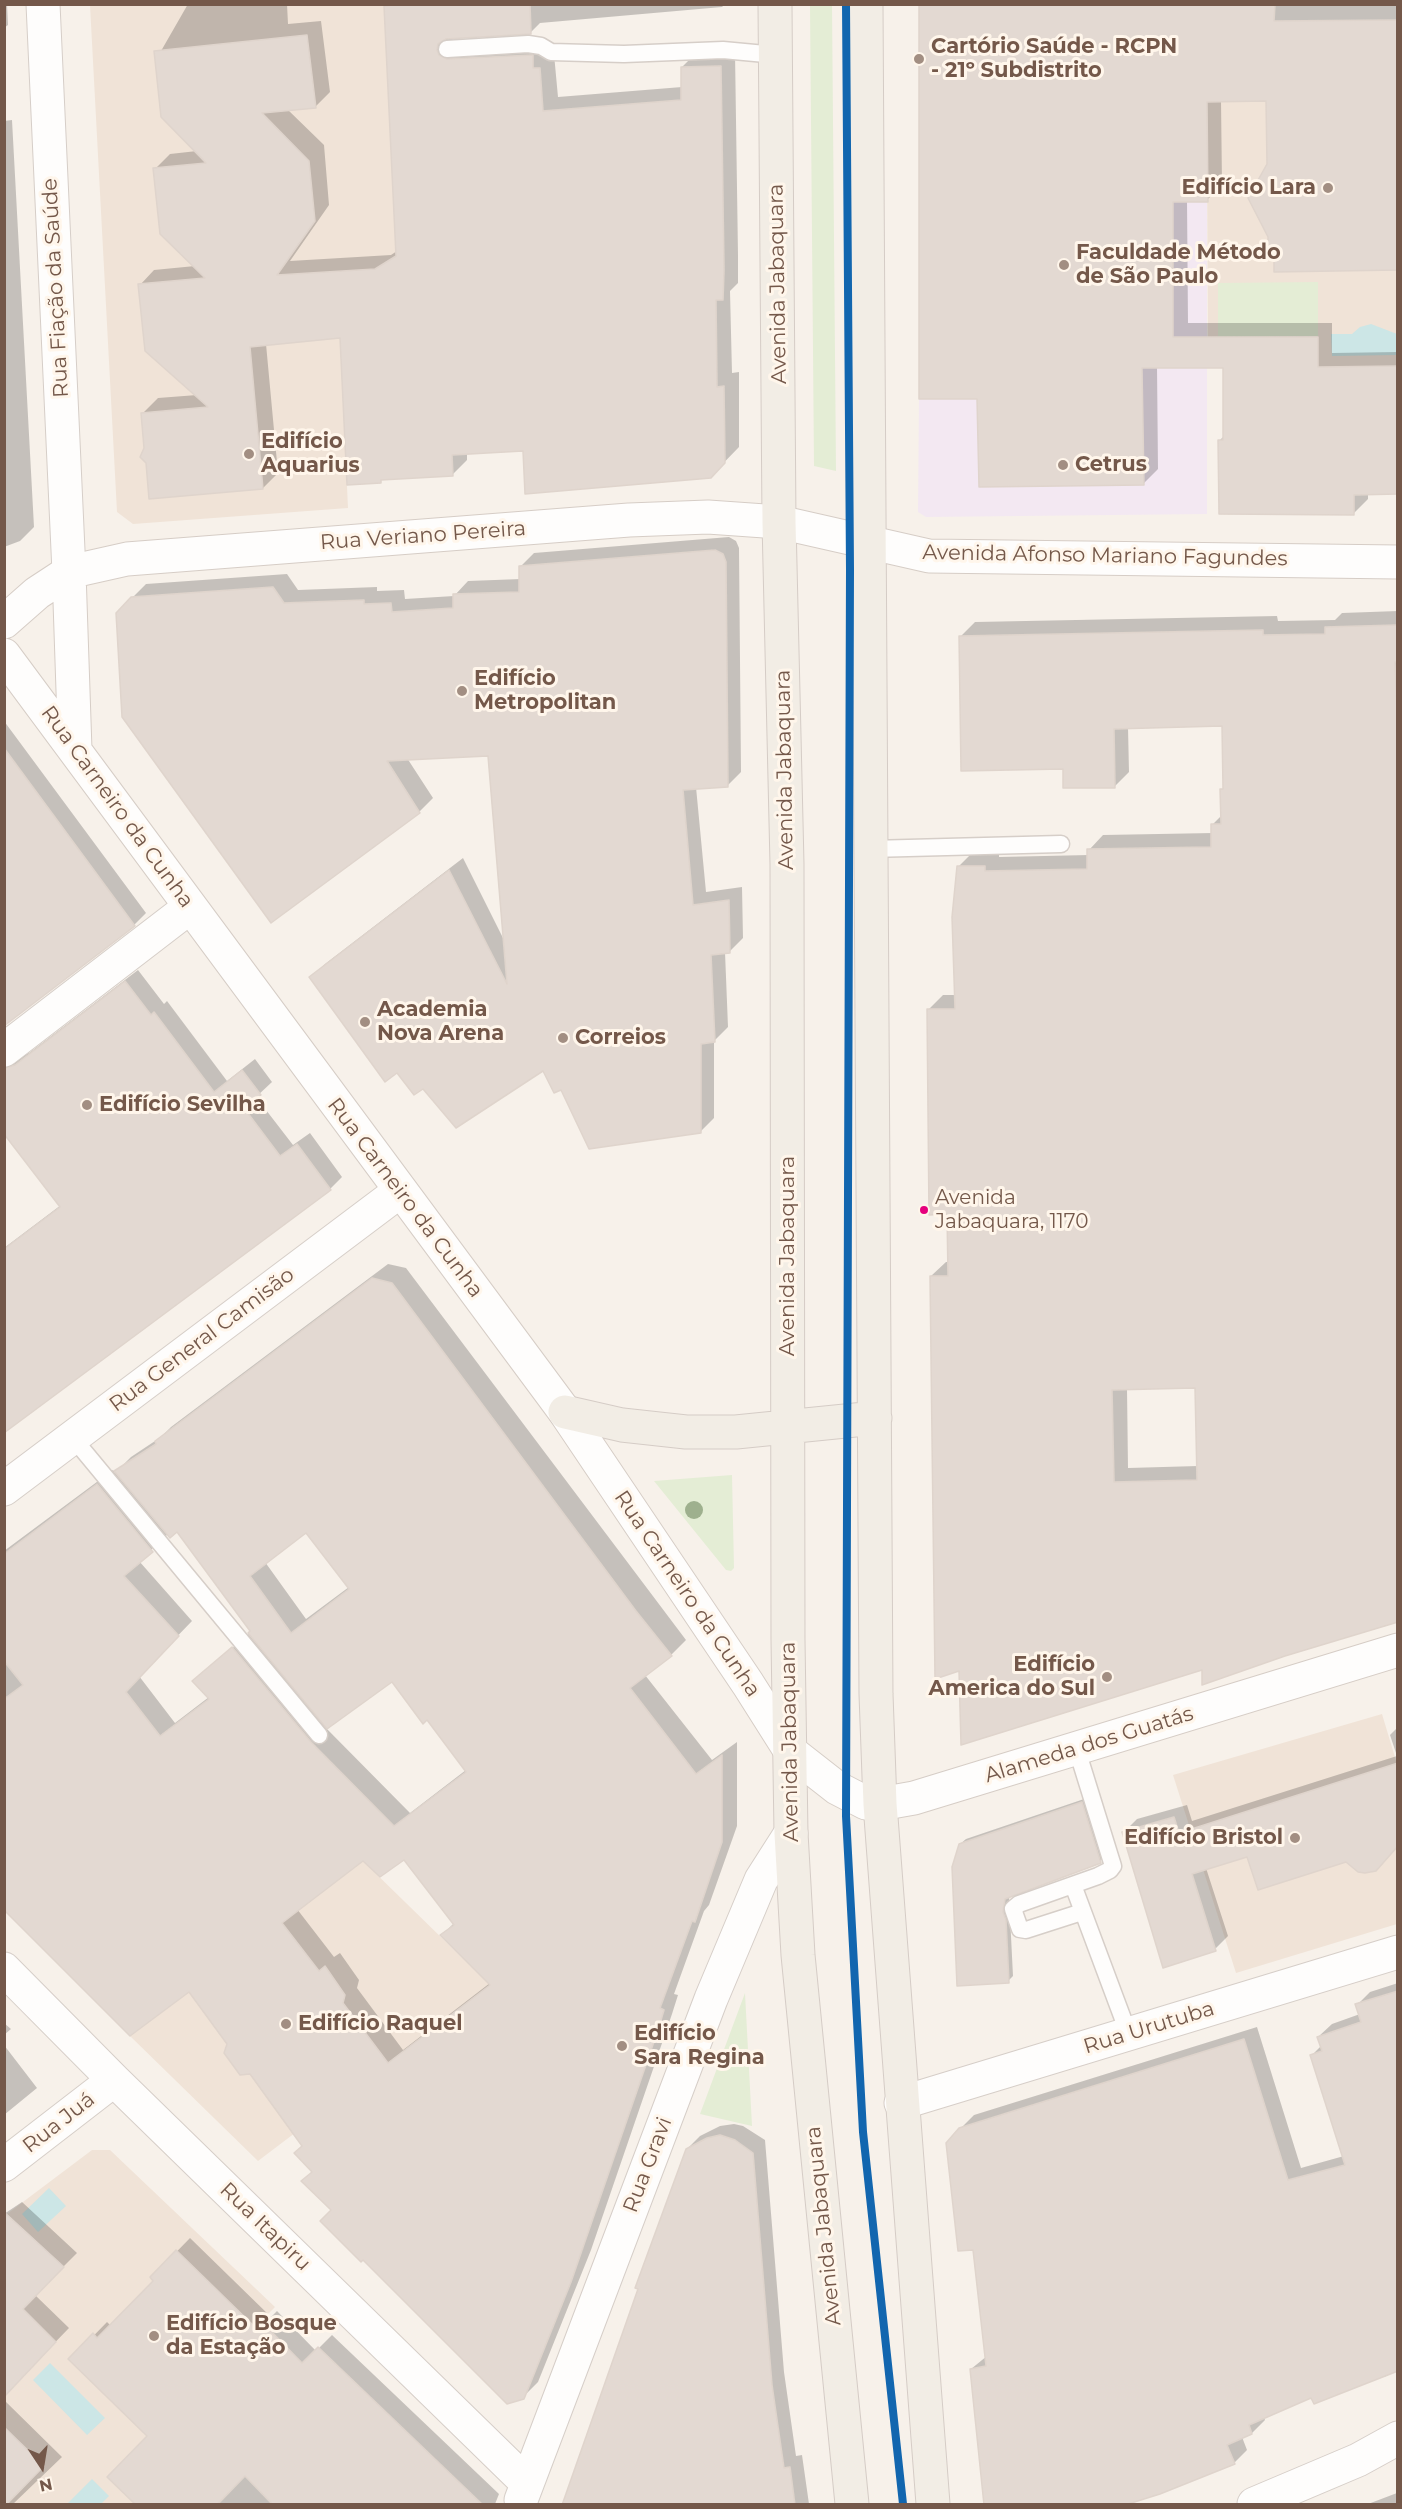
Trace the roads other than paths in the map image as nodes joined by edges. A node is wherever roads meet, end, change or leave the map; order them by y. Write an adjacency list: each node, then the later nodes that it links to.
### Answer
1 (43, 4): 9 (street, Rua Fiação da Saúde)
2 (775, 4): 5 (main road, Avenida Jabaquara)
3 (866, 4): 7 (main road)
4 (447, 49): 5 (lane)
5 (776, 55): 6 (main road, Avenida Jabaquara)
6 (780, 522): 7 (street, Avenida Afonso Mariano Fagundes); 9 (street, Rua Veriano Pereira); 22 (main road, Avenida Jabaquara)
7 (867, 542): 8 (street, Avenida Afonso Mariano Fagundes); 16 (main road)
8 (1398, 562)
9 (69, 572): 10 (street, Rua Veriano Pereira); 14 (street)
10 (38, 592): 11 (street); 12 (street, Rua Veriano Pereira)
11 (4, 594)
12 (4, 622)
13 (4, 655): 14 (street, Rua Carneiro da Cunha)
14 (75, 750): 17 (street, Rua Carneiro da Cunha)
15 (1061, 844): 16 (lane)
16 (870, 849): 21 (main road)
17 (190, 907): 18 (street); 19 (street, Rua Carneiro da Cunha)
18 (4, 1050)
19 (400, 1191): 20 (street, Rua Carneiro da Cunha); 23 (street, Rua General Camisão)
20 (565, 1412): 22 (main road); 28 (street, Rua Carneiro da Cunha)
21 (875, 1418): 22 (main road); 29 (main road)
22 (788, 1428): 28 (main road, Avenida Jabaquara)
23 (73, 1438): 24 (street, Rua General Camisão); 26 (lane)
24 (4, 1490)
25 (1398, 1650): 27 (street, Alameda dos Guatás)
26 (319, 1735)
27 (1077, 1750): 29 (street, Alameda dos Guatás); 31 (lane)
28 (791, 1752): 29 (street, Alameda dos Guatás); 30 (main road, Avenida Jabaquara)
29 (880, 1804): 37 (main road)
30 (791, 1833): 40 (street, Rua Gravi); 41 (main road, Avenida Jabaquara)
31 (1073, 1885): 32 (lane); 32 (lane)
32 (1082, 1912): 35 (lane)
33 (1398, 1952): 35 (street, Rua Urutuba)
34 (4, 1969): 36 (street, Rua Itapiru)
35 (1129, 2035): 37 (street, Rua Urutuba)
36 (114, 2080): 38 (street, Rua Juá); 40 (street, Rua Itapiru)
37 (901, 2103): 42 (main road)
38 (4, 2165)
39 (1398, 2438): 43 (street)
40 (523, 2494)
41 (852, 2505)
42 (933, 2505)
43 (1254, 2505)

